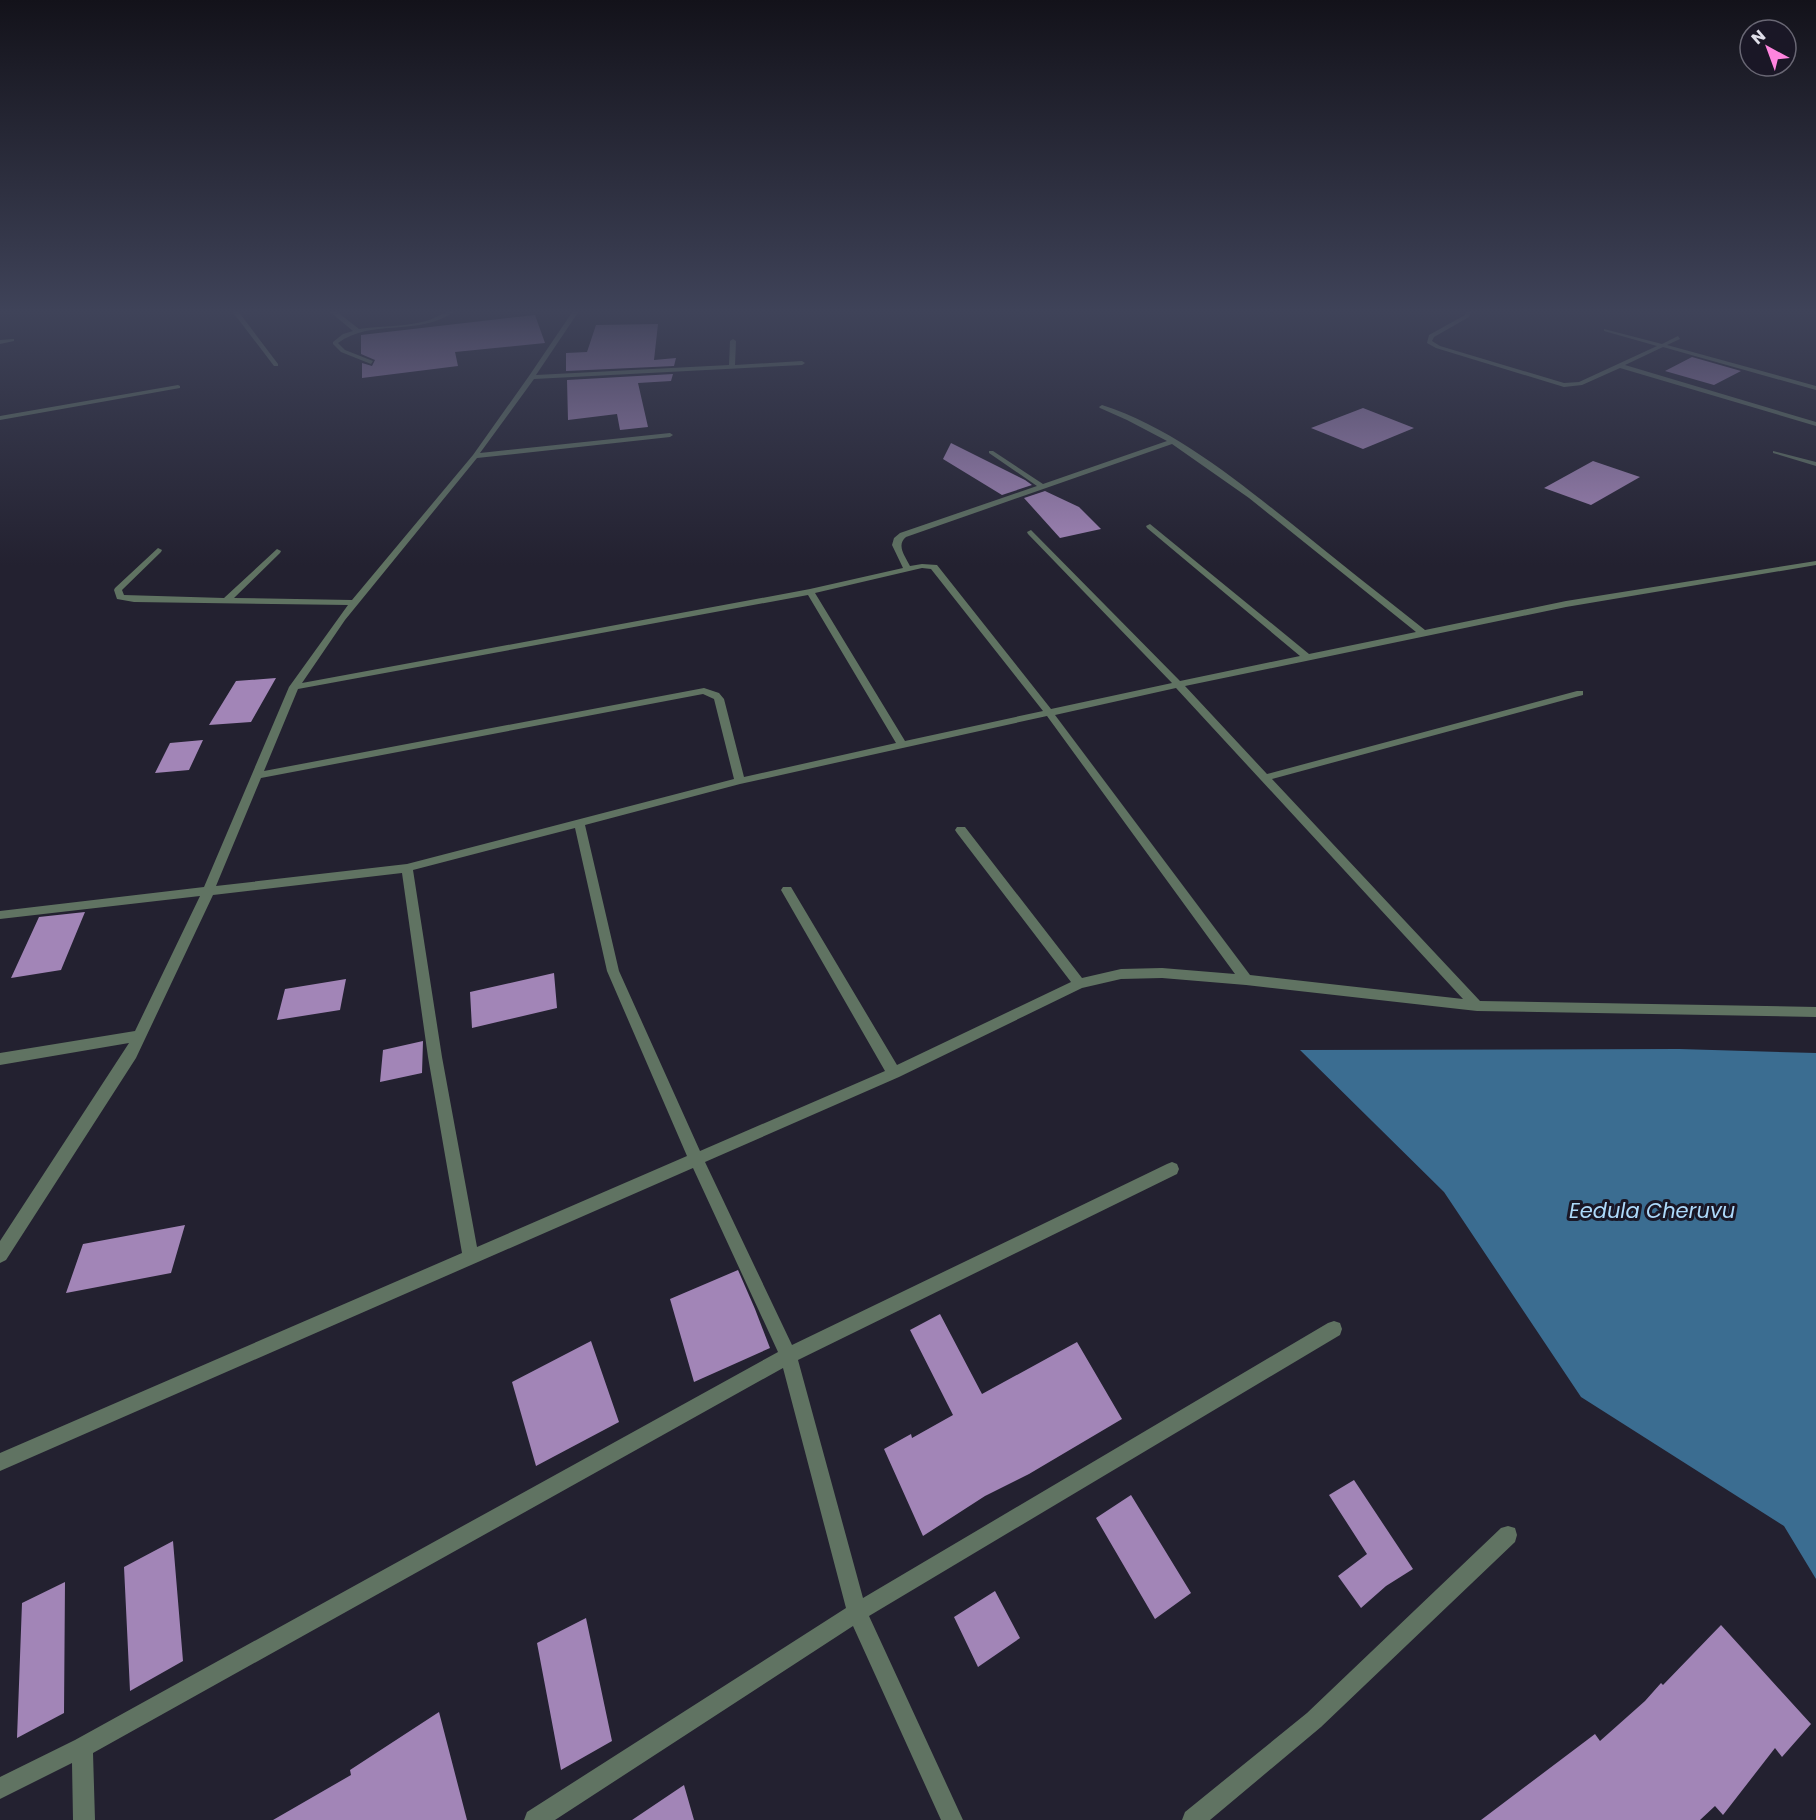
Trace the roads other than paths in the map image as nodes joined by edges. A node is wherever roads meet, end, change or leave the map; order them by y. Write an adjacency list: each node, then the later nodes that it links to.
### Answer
1 (125, 396): 5 (street)
2 (518, 396): 11 (street)
3 (1721, 396): 6 (street)
4 (1102, 407): 8 (street)
5 (0, 417)
6 (1816, 424)
7 (670, 435): 11 (street)
8 (1172, 442): 13 (street); 23 (street)
9 (991, 452): 13 (street)
10 (1775, 452): 12 (street)
11 (475, 456): 22 (street)
12 (1816, 464)
13 (1043, 488): 19 (street)
14 (1150, 526): 24 (street)
15 (1031, 532): 25 (street)
16 (158, 550): 21 (street)
17 (277, 551): 21 (street)
18 (1816, 563): 23 (street)
19 (908, 570): 20 (street); 28 (street)
20 (810, 592): 26 (street); 29 (street)
21 (226, 601): 22 (street)
22 (355, 603): 26 (street)
23 (1423, 633): 24 (street)
24 (1307, 657): 25 (street)
25 (1178, 684): 28 (street); 31 (street)
26 (294, 687): 30 (street)
27 (1580, 693): 31 (street)
28 (1048, 713): 29 (street); 39 (street)
29 (902, 745): 32 (street)
30 (256, 776): 32 (street); 37 (street)
31 (1264, 778): 41 (street)
32 (740, 781): 33 (street)
33 (579, 822): 35 (street); 46 (street)
34 (961, 830): 40 (street)
35 (407, 868): 37 (street); 49 (street)
36 (787, 890): 45 (street)
37 (208, 892): 38 (street); 43 (street)
38 (0, 915)
39 (1246, 980): 40 (street); 41 (street)
40 (1079, 984): 45 (street)
41 (1477, 1006): 42 (street)
42 (1816, 1012)
43 (140, 1036): 44 (street); 48 (street)
44 (0, 1059)
45 (894, 1073): 46 (street)
46 (696, 1159): 49 (street); 51 (street)
47 (1172, 1169): 51 (street)
48 (0, 1254)
49 (471, 1257): 52 (street)
50 (1334, 1329): 54 (street)
51 (788, 1356): 54 (street); 55 (street)
52 (0, 1461)
53 (1508, 1535): 60 (street)
54 (857, 1612): 58 (street); 59 (street)
55 (82, 1747): 56 (street); 57 (street)
56 (0, 1788)
57 (84, 1820)
58 (535, 1820)
59 (952, 1820)
60 (1193, 1820)

